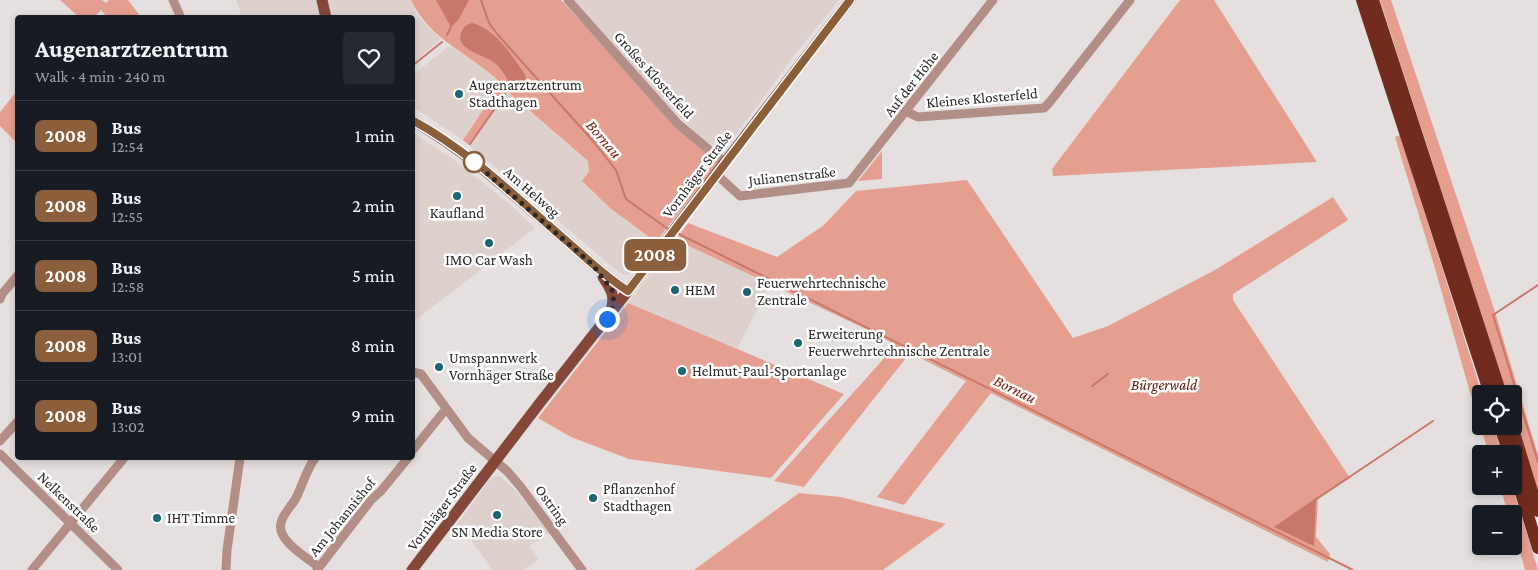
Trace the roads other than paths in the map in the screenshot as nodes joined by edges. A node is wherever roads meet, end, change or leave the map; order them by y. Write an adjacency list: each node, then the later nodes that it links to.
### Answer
1 (173, 0): 9 (street)
2 (322, 0): 10 (main road)
3 (568, 0): 13 (street, Großes Klosterfeld)
4 (850, 0): 13 (main road, Vornhäger Straße)
5 (993, 0): 11 (street, Auf der Höhe)
6 (1130, 0): 11 (street, Kleines Klosterfeld)
7 (1362, 0): 22 (highway)
8 (1373, 0): 23 (highway)
9 (180, 15)
10 (325, 15)
11 (907, 112): 15 (street, Auf der Höhe)
12 (415, 122): 16 (main road, Am Helweg)
13 (724, 163): 14 (main road, Vornhäger Straße)
14 (716, 174): 15 (street, Julianenstraße); 18 (main road, Vornhäger Straße)
15 (849, 183)
16 (592, 264): 18 (main road, Am Helweg); 20 (main road)
17 (15, 279): 19 (street)
18 (628, 291): 20 (main road, Vornhäger Straße)
19 (0, 299)
20 (609, 317): 34 (main road, Vornhäger Straße)
21 (417, 373): 24 (street, Vornhäger Straße)
22 (1487, 385)
23 (1499, 385)
24 (446, 409): 28 (street); 34 (street, Vornhäger Straße)
25 (15, 424): 27 (street)
26 (1515, 435): 36 (highway)
27 (0, 442)
28 (415, 447)
29 (0, 454): 37 (street, Nelkenstraße)
30 (122, 460): 37 (street)
31 (240, 460): 43 (street)
32 (314, 460): 39 (street)
33 (406, 460): 39 (street, Am Johannishof)
34 (495, 461): 40 (street, Ostring); 44 (main road, Vornhäger Straße)
35 (1522, 495): 38 (highway)
36 (1538, 511)
37 (71, 524): 41 (street); 42 (street, Nelkenstraße)
38 (1538, 548)
39 (318, 569)
40 (581, 569)
41 (32, 570)
42 (118, 570)
43 (226, 570)
44 (412, 570)

